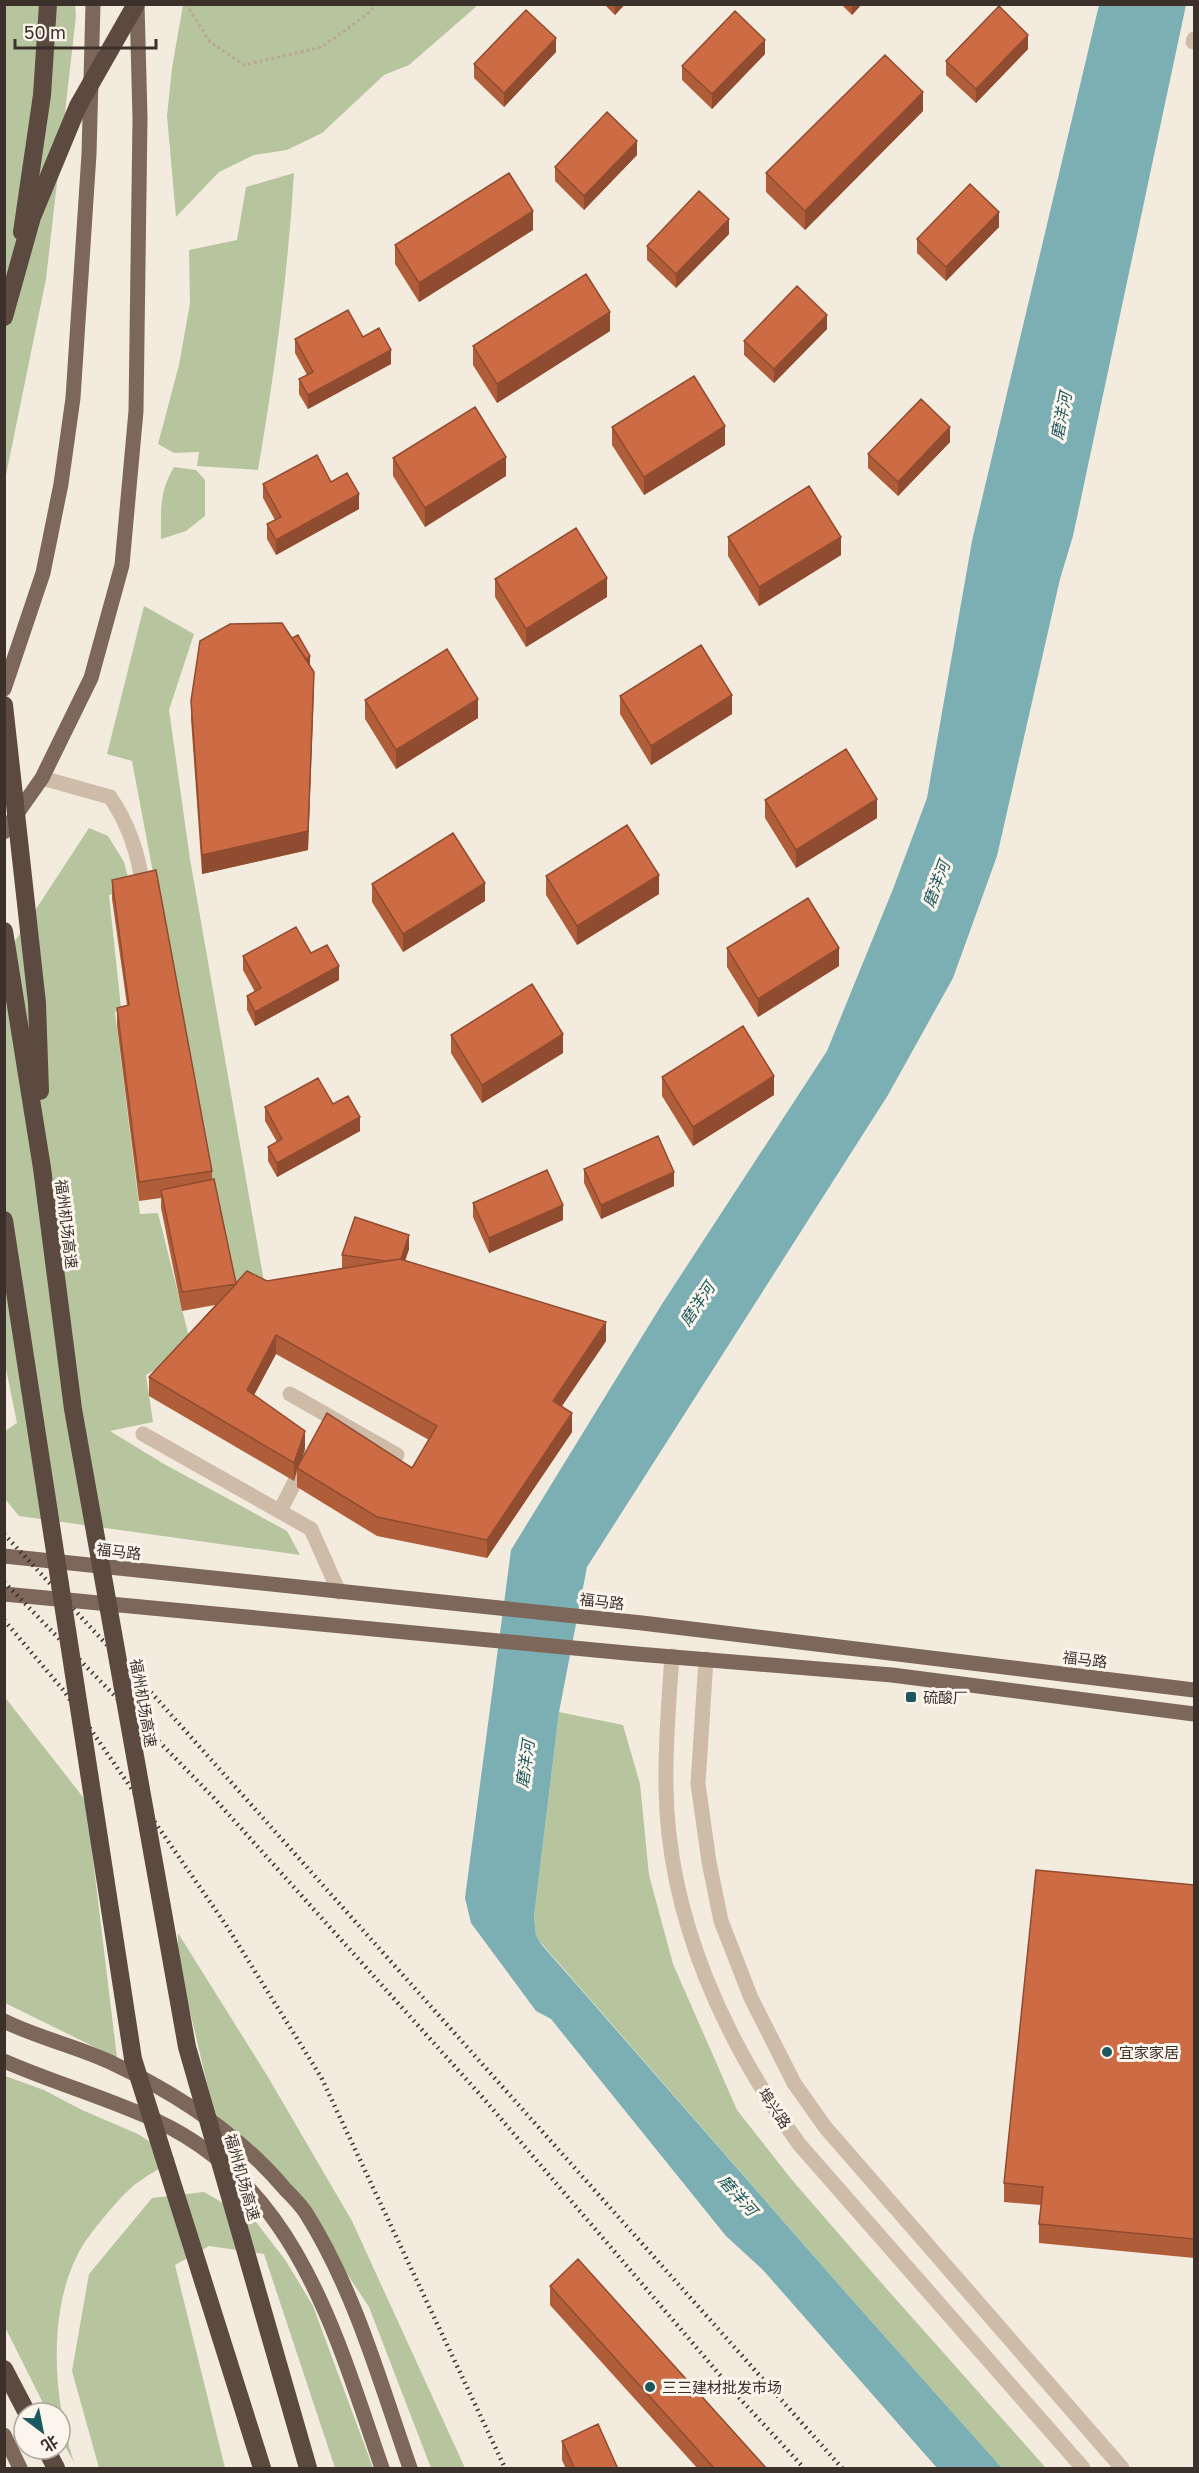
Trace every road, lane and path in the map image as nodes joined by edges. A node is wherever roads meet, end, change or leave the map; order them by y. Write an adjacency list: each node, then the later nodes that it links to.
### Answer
1 (48, 4): 6 (highway, bridge)
2 (93, 4): 8 (main road)
3 (136, 4): 6 (highway, bridge); 10 (main road)
4 (186, 4): 5 (path)
5 (376, 4)
6 (14, 285): 7 (highway, bridge)
7 (4, 317)
8 (4, 689)
9 (4, 705): 14 (highway, bridge)
10 (42, 778): 11 (main road); 12 (street)
11 (4, 832)
12 (143, 888)
13 (4, 931): 14 (highway, 福州机场高速, bridge)
14 (42, 1168): 35 (highway, 福州机场高速, bridge)
15 (4, 1220): 34 (highway, bridge)
16 (290, 1394): 17 (street)
17 (332, 1418): 19 (street); 20 (street)
18 (143, 1434): 20 (street)
19 (397, 1455)
20 (280, 1511): 22 (street)
21 (4, 1556): 22 (main road, 福马路)
22 (339, 1592): 26 (main road, 福马路)
23 (4, 1594): 24 (main road)
24 (672, 1656): 25 (main road); 38 (street, 埠兴路)
25 (706, 1659): 27 (main road); 39 (street, 埠兴路)
26 (1194, 1690)
27 (1194, 1714)
28 (4, 2021): 37 (main road)
29 (4, 2061): 36 (main road)
30 (4, 2369): 31 (highway)
31 (21, 2401)
32 (4, 2435): 33 (main road)
33 (20, 2469)
34 (262, 2469)
35 (308, 2469)
36 (382, 2469)
37 (410, 2469)
38 (1083, 2469)
39 (1122, 2469)

